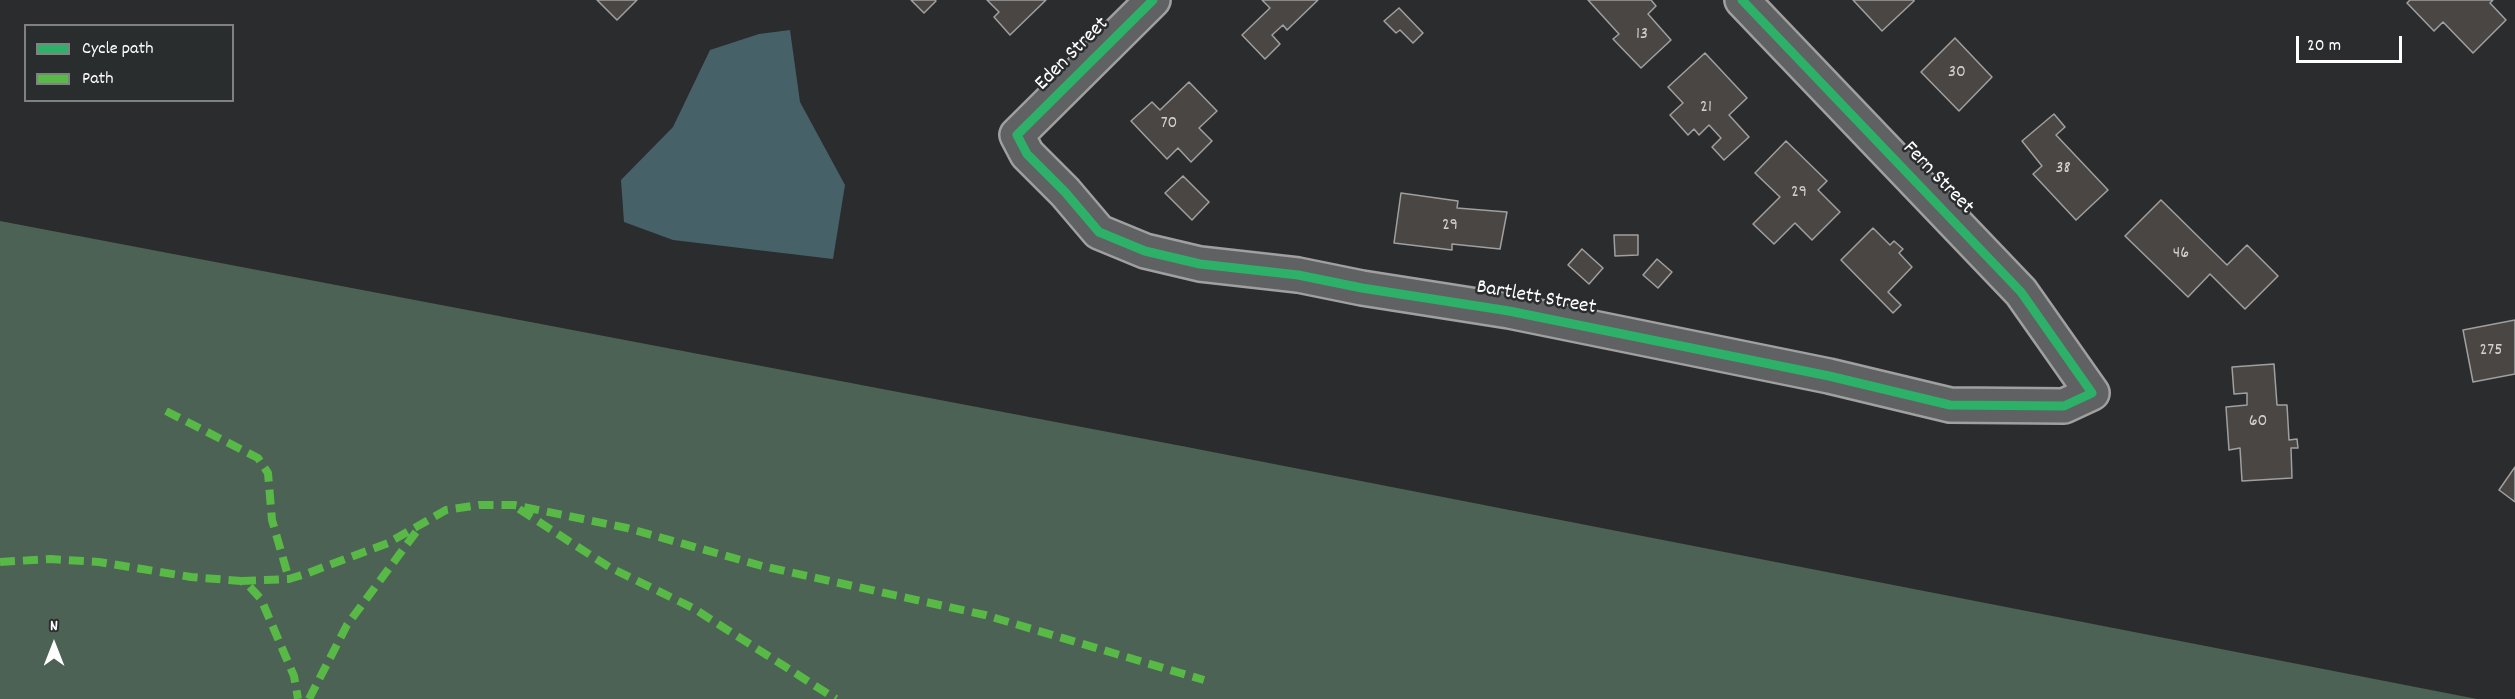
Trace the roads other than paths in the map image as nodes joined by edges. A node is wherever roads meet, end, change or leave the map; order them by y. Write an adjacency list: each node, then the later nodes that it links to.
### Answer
1 (1153, 0): 3 (street, Eden Street)
2 (1742, 0): 4 (street, Fern Street)
3 (1017, 135): 4 (street, Bartlett Street)
4 (2092, 393)

